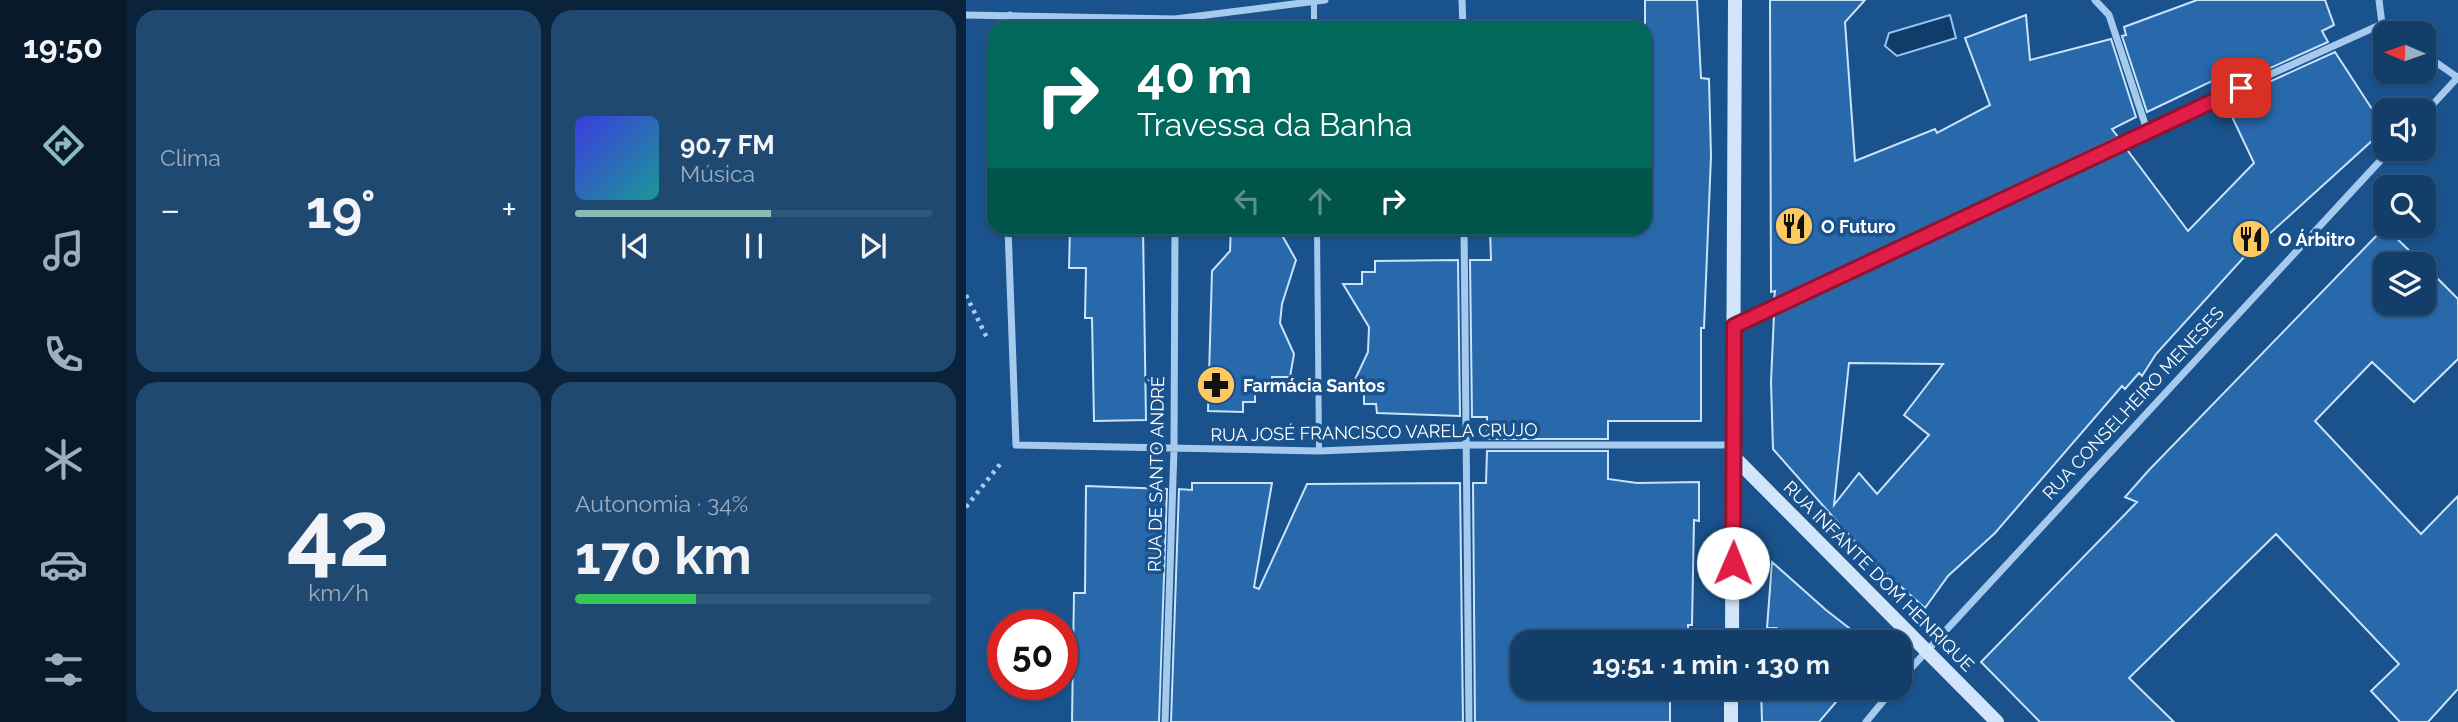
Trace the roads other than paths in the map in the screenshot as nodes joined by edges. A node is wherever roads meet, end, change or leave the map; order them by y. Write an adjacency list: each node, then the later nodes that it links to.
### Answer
1 (1325, 0): 6 (street)
2 (1462, 0): 13 (street)
3 (1735, 0): 25 (main road)
4 (2095, 0): 19 (street)
5 (2379, 0): 14 (street)
6 (1314, 2): 11 (street); 12 (street)
7 (966, 15): 8 (street)
8 (1010, 15): 9 (street); 10 (street)
9 (1010, 21)
10 (1120, 21)
11 (1194, 21)
12 (1314, 21)
13 (1463, 21)
14 (2382, 21)
15 (2373, 28): 19 (street)
16 (2436, 62): 17 (street)
17 (2458, 77): 18 (street)
18 (2436, 101)
19 (2147, 130): 25 (street)
20 (2380, 161): 31 (street, RUA CONSELHEIRO MENESES)
21 (1008, 235): 27 (street, RUA JOSÉ FRANCISCO VARELA CRUJO)
22 (1175, 235): 27 (street, RUA DE SANTO ANDRÉ)
23 (1317, 235): 28 (street)
24 (1465, 235): 26 (street)
25 (1734, 326): 29 (main road)
26 (1466, 445): 28 (street, RUA JOSÉ FRANCISCO VARELA CRUJO); 29 (street, RUA JOSÉ FRANCISCO VARELA CRUJO); 36 (street)
27 (1174, 449): 28 (street, RUA JOSÉ FRANCISCO VARELA CRUJO); 35 (street, RUA DE SANTO ANDRÉ)
28 (1319, 451)
29 (1734, 451): 30 (main road); 31 (main road, RUA INFANTE DOM HENRIQUE)
30 (1732, 630)
31 (1925, 650): 32 (street, RUA CONSELHEIRO MENESES); 39 (main road, RUA INFANTE DOM HENRIQUE)
32 (1912, 666)
33 (1731, 700): 37 (main road)
34 (1884, 700): 38 (street)
35 (1166, 722)
36 (1469, 722)
37 (1731, 722)
38 (1866, 722)
39 (1997, 722)

